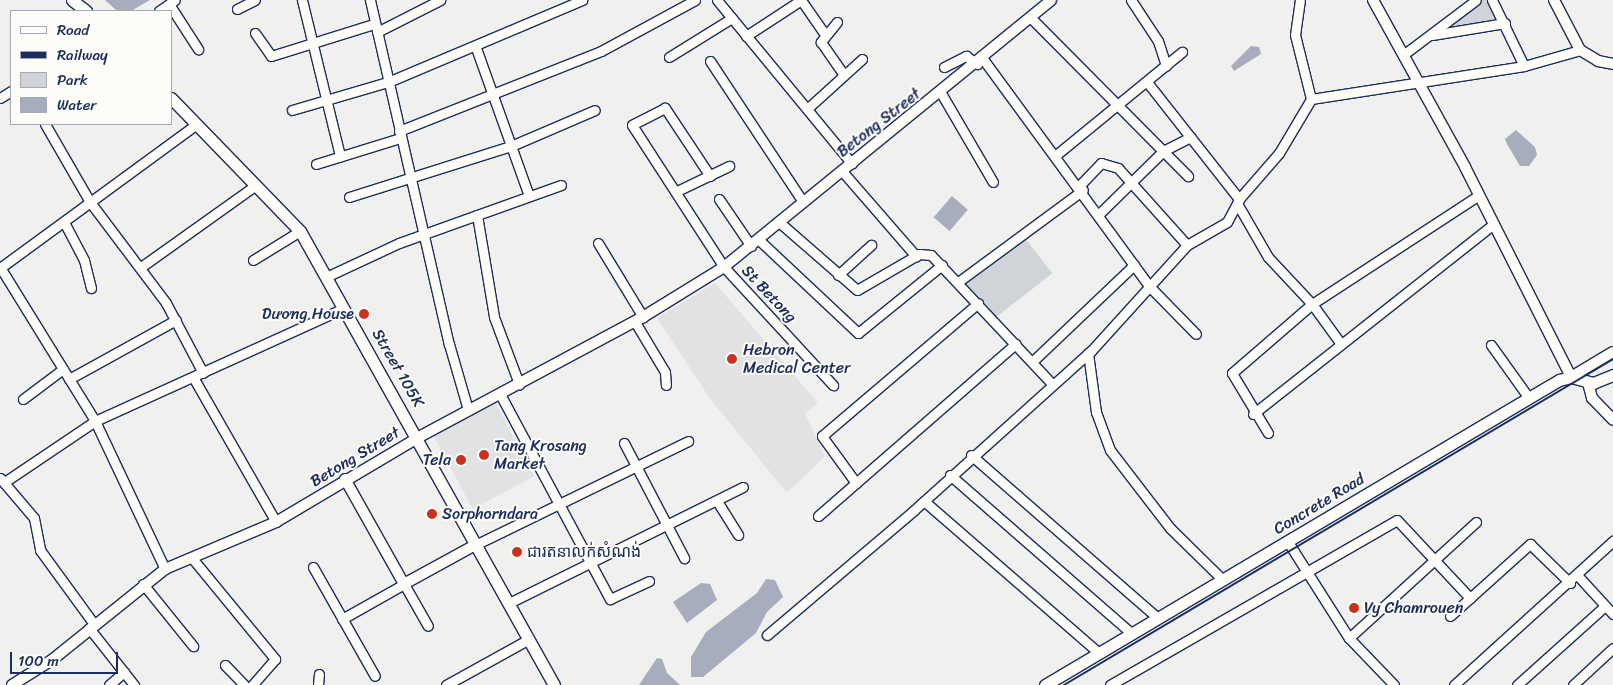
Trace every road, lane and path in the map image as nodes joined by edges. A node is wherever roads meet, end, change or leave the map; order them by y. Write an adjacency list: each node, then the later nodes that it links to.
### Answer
1 (72, 0): 19 (main road)
2 (255, 0): 18 (street)
3 (302, 0): 30 (street)
4 (370, 0): 25 (street)
5 (440, 0): 25 (street)
6 (582, 0): 31 (street)
7 (695, 0): 49 (street)
8 (717, 0): 21 (street)
9 (801, 0): 27 (street); 29 (street)
10 (1051, 0): 22 (street, Betong Street)
11 (1131, 0): 41 (street)
12 (1300, 0): 51 (street)
13 (1373, 0): 35 (street)
14 (1476, 0): 28 (street)
15 (1492, 0): 24 (street)
16 (1554, 0): 33 (street)
17 (172, 2): 20 (street); 32 (street)
18 (237, 9)
19 (85, 10)
20 (160, 10)
21 (732, 18): 29 (street); 36 (street)
22 (1031, 18): 39 (street, Betong Street); 53 (street)
23 (837, 22): 27 (street)
24 (1505, 23): 28 (street); 42 (street)
25 (376, 28): 30 (street); 45 (street)
26 (255, 33): 30 (street)
27 (824, 33): 44 (street)
28 (1429, 35): 35 (street)
29 (746, 36): 54 (street)
30 (312, 43): 52 (street)
31 (476, 48): 45 (street); 49 (street)
32 (198, 49)
33 (1580, 50): 40 (street); 42 (street)
34 (1182, 52): 41 (street)
35 (1403, 55): 47 (street)
36 (669, 57)
37 (862, 59): 44 (street)
38 (710, 61): 83 (street)
39 (980, 62): 43 (street); 48 (street, Betong Street); 64 (street)
40 (1613, 64)
41 (1166, 66): 46 (street)
42 (1524, 66): 47 (street)
43 (944, 67)
44 (844, 75): 54 (street)
45 (388, 82): 52 (street); 59 (street)
46 (1147, 82): 53 (street); 60 (street)
47 (1419, 84): 51 (street); 78 (street)
48 (941, 93): 66 (street, Betong Street); 73 (street)
49 (494, 96): 59 (street); 61 (street)
50 (172, 99): 57 (main road, Street 105K)
51 (1311, 99): 84 (street)
52 (325, 102): 55 (street); 63 (street)
53 (1120, 104): 62 (street); 64 (street)
54 (808, 108): 66 (street)
55 (292, 110)
56 (594, 110): 61 (street)
57 (197, 124): 74 (main road, Street 105K); 82 (street)
58 (45, 125): 82 (street)
59 (399, 135): 63 (street); 71 (street)
60 (1191, 137): 62 (street); 84 (street)
61 (511, 146): 71 (street); 79 (street)
62 (1163, 151): 70 (street); 72 (street)
63 (340, 156): 65 (street)
64 (1056, 156): 76 (street)
65 (316, 164)
66 (852, 164): 68 (street, Betong Street)
67 (729, 166): 69 (street)
68 (842, 171): 83 (street, Betong Street); 96 (street)
69 (710, 176): 77 (street); 77 (street)
70 (1188, 176)
71 (410, 179): 80 (street); 91 (street)
72 (1132, 180): 76 (street); 85 (street); 95 (street)
73 (993, 182)
74 (256, 185): 90 (main road, Street 105K); 102 (street)
75 (561, 185): 79 (street)
76 (1081, 188): 85 (street); 105 (street)
77 (677, 191): 100 (street)
78 (1479, 195): 89 (street); 109 (street)
79 (529, 196): 86 (street)
80 (349, 197)
81 (719, 199): 93 (street)
82 (90, 202): 87 (street); 102 (street)
83 (803, 202): 88 (street, Betong Street)
84 (1238, 202): 95 (street); 109 (street)
85 (1099, 214): 99 (street)
86 (477, 215): 91 (street); 127 (street)
87 (64, 222): 101 (street); 107 (street)
88 (780, 222): 93 (street, Betong Street); 103 (street)
89 (1494, 224): 115 (street); 124 (street)
90 (300, 231): 97 (street); 104 (main road, Street 105K)
91 (424, 233): 104 (street); 134 (street)
92 (598, 243): 112 (street)
93 (755, 243): 98 (street); 100 (street, Betong Street)
94 (871, 245): 103 (street)
95 (1187, 245): 106 (street)
96 (916, 256): 98 (street); 103 (street)
97 (254, 260)
98 (942, 265): 105 (street)
99 (1134, 265): 106 (street); 119 (street)
100 (724, 266): 112 (street, Betong Street); 130 (street, St Betong)
101 (0, 268): 120 (street)
102 (141, 268): 111 (street)
103 (838, 275)
104 (326, 277): 110 (main road, Street 105K)
105 (958, 282): 108 (street)
106 (1148, 286): 113 (street); 118 (street)
107 (91, 288)
108 (978, 304): 114 (street); 147 (street)
109 (1312, 304): 115 (street); 135 (street)
110 (344, 308): 121 (street); 139 (main road, Street 105K)
111 (176, 320): 121 (street); 125 (street)
112 (639, 320): 127 (street, Betong Street); 129 (street)
113 (1196, 334)
114 (1016, 344): 119 (street); 147 (street)
115 (1341, 344): 135 (street)
116 (1491, 345): 132 (street)
117 (1613, 352): 124 (street)
118 (1088, 353): 128 (street); 168 (street)
119 (1032, 362): 128 (street)
120 (63, 369): 125 (street); 133 (street)
121 (202, 373): 123 (street)
122 (1613, 375): 126 (main road)
123 (193, 377): 137 (street); 153 (street)
124 (1571, 377): 126 (main road); 132 (main road, Concrete Road)
125 (69, 379): 137 (street)
126 (1588, 383): 136 (street)
127 (519, 384): 131 (street, Betong Street)
128 (1052, 384): 142 (street)
129 (666, 385)
130 (833, 385)
131 (500, 394): 134 (street, Betong Street); 151 (street)
132 (1530, 398): 157 (main road, Concrete Road)
133 (23, 399)
134 (468, 410): 139 (street, Betong Street)
135 (1253, 414): 138 (street)
136 (1613, 420)
137 (95, 421): 145 (street); 165 (street)
138 (1268, 433)
139 (419, 436): 146 (street, Betong Street); 159 (main road, Street 105K)
140 (688, 441): 143 (street)
141 (624, 443): 143 (street)
142 (970, 455): 144 (street); 178 (street)
143 (636, 467): 151 (street); 155 (street)
144 (950, 475): 150 (street); 183 (street)
145 (3, 479): 180 (street)
146 (345, 479): 153 (street, Betong Street); 172 (street)
147 (856, 483): 152 (street)
148 (743, 487): 149 (street)
149 (717, 501): 155 (street); 156 (street)
150 (924, 501): 182 (street); 188 (street)
151 (560, 505): 159 (street); 163 (street)
152 (818, 516)
153 (276, 522): 160 (street, Betong Street)
154 (1476, 522): 162 (street)
155 (667, 525): 161 (street); 163 (street)
156 (738, 536)
157 (1288, 542): 166 (street); 168 (main road, Concrete Road)
158 (1612, 543): 167 (street)
159 (477, 544): 172 (street); 174 (main road, Street 105K)
160 (192, 558): 165 (street, Betong Street); 197 (street)
161 (684, 558)
162 (1434, 559): 166 (street); 173 (street); 184 (street)
163 (590, 562): 169 (street); 174 (street)
164 (313, 567): 179 (street)
165 (165, 568): 171 (street, Betong Street)
166 (1311, 572): 184 (street); 202 (street)
167 (1578, 576): 170 (street); 175 (street)
168 (1223, 580): 178 (main road, Concrete Road)
169 (649, 581)
170 (1570, 583): 173 (street); 204 (street)
171 (143, 584): 180 (street, Betong Street); 186 (street)
172 (404, 584): 179 (street); 181 (street)
173 (1470, 598): 177 (street)
174 (509, 603): 185 (main road, Street 105K)
175 (1606, 606): 176 (street); 205 (street)
176 (1613, 614)
177 (1450, 616)
178 (1158, 618): 183 (main road, Concrete Road)
179 (342, 619): 192 (street)
180 (92, 626): 190 (street); 193 (street, Betong Street)
181 (428, 626)
182 (767, 634)
183 (1132, 634): 188 (main road, Concrete Road)
184 (1349, 638): 203 (street)
185 (529, 639): 199 (street); 200 (main road, Street 105K)
186 (194, 646)
187 (1613, 648): 206 (street)
188 (1099, 653): 201 (main road, Concrete Road)
189 (225, 666): 196 (street)
190 (124, 672): 194 (street); 195 (street)
191 (319, 674): 198 (street)
192 (375, 676)
193 (12, 685)
194 (110, 685)
195 (134, 685)
196 (244, 685)
197 (252, 685)
198 (318, 685)
199 (446, 685)
200 (554, 685)
201 (1046, 685)
202 (1110, 685)
203 (1394, 685)
204 (1454, 685)
205 (1517, 685)
206 (1574, 685)

